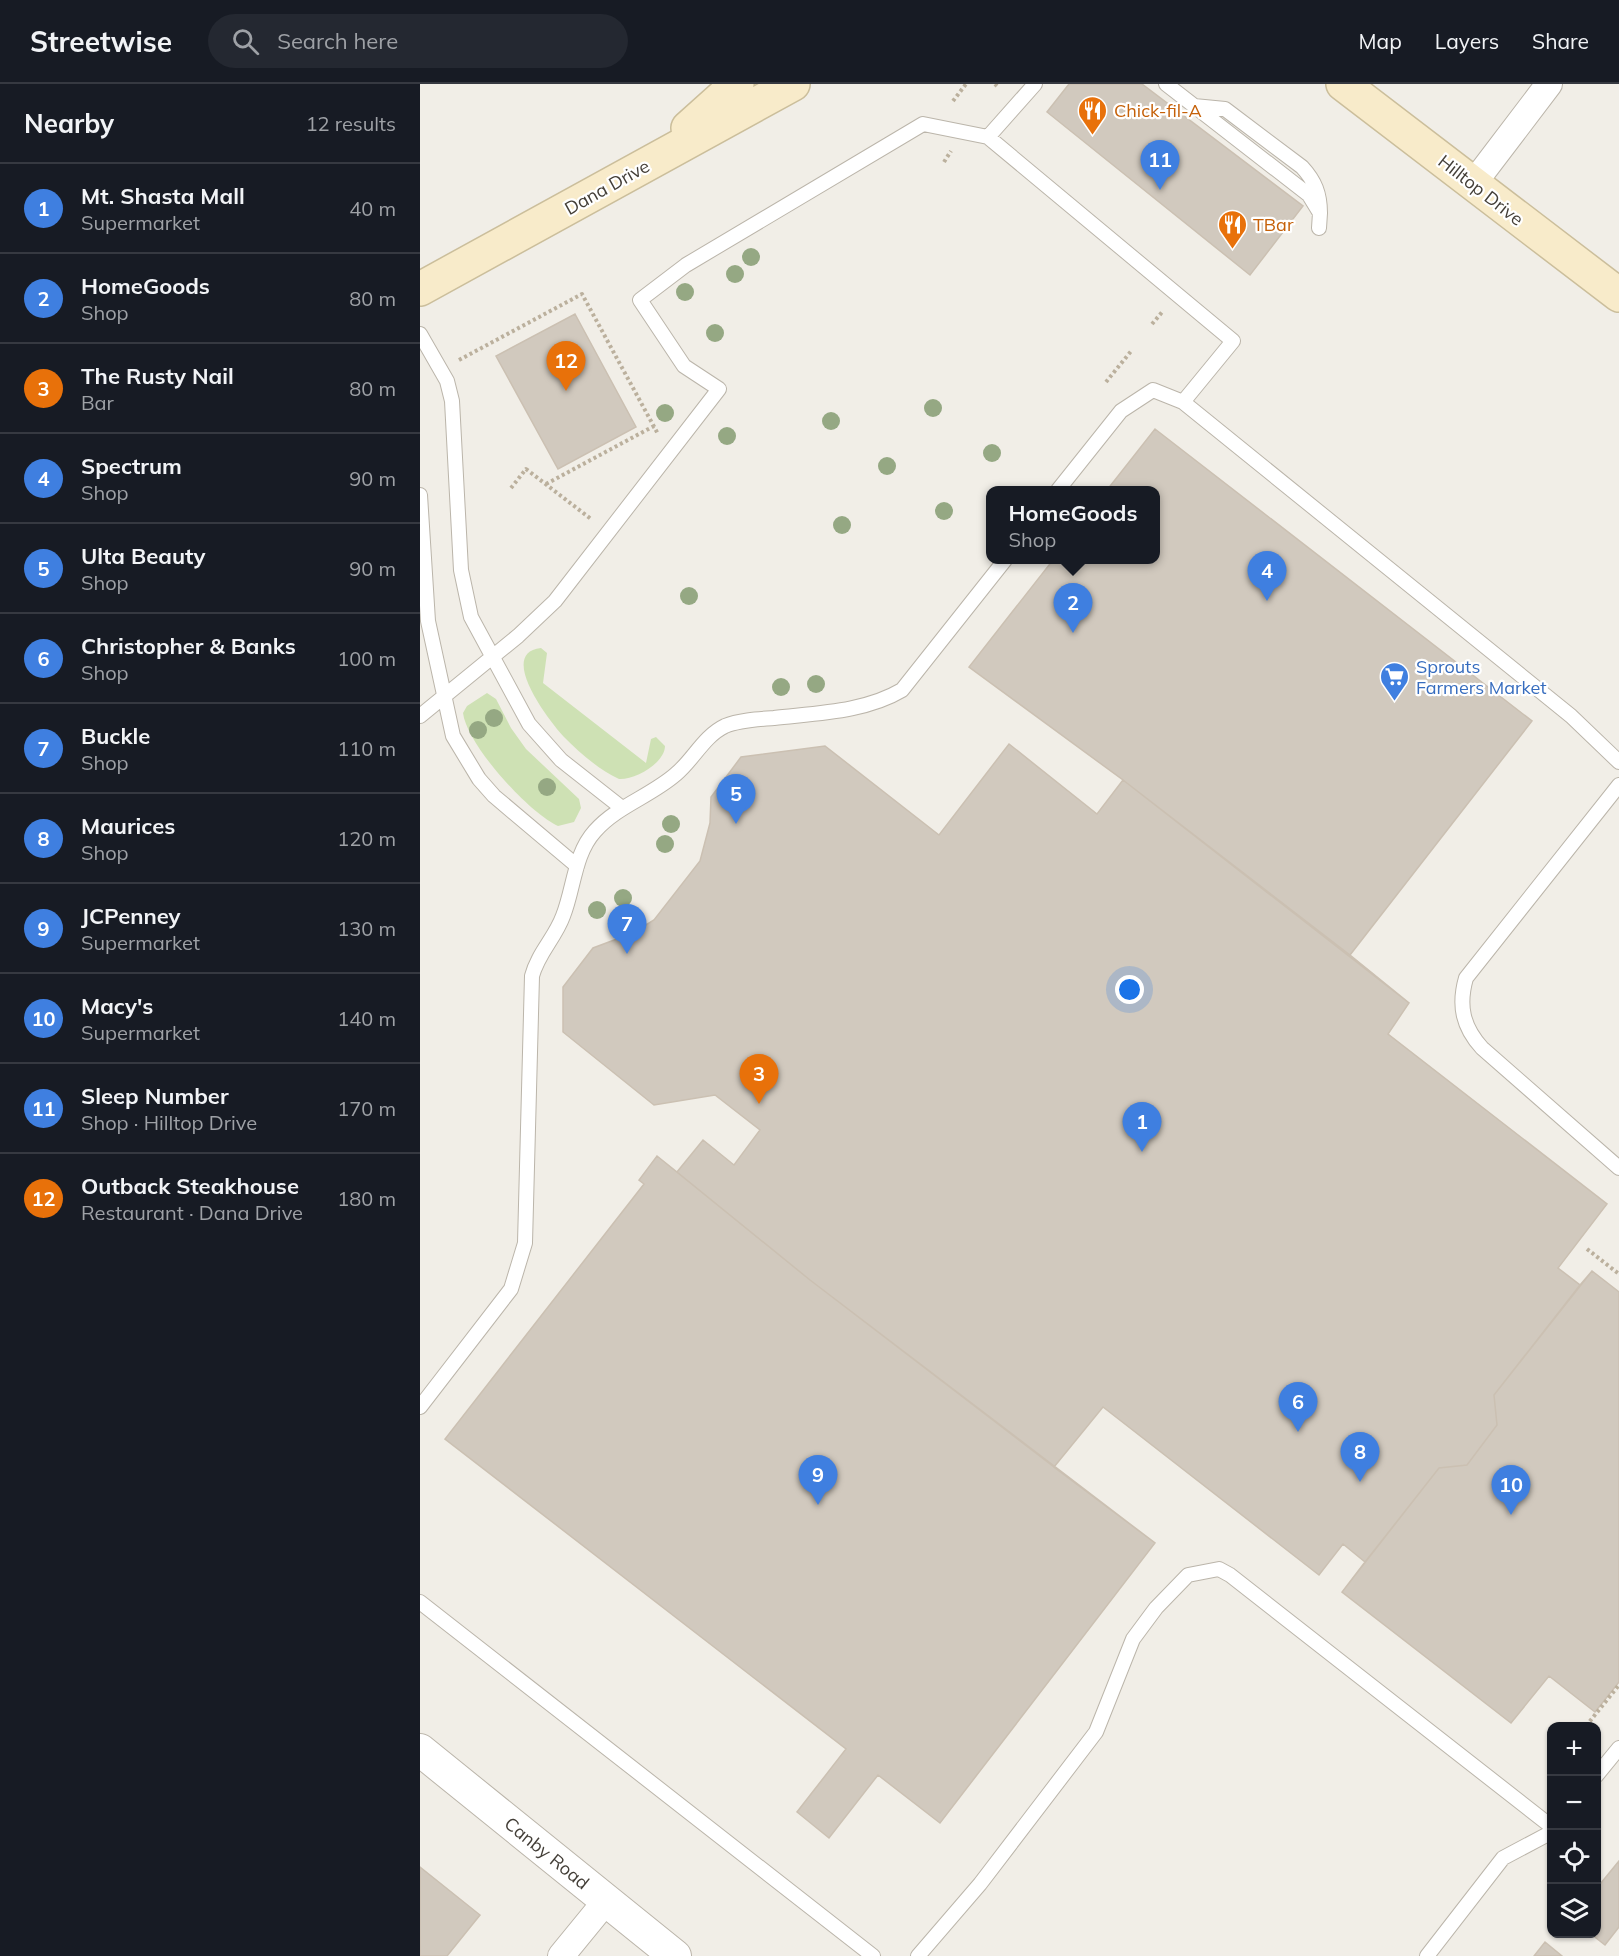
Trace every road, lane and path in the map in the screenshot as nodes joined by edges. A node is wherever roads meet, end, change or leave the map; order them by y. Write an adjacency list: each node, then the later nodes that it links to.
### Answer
1 (737, 84): 10 (main road)
2 (793, 84): 10 (main road, Dana Drive)
3 (966, 84): 8 (path)
4 (1035, 84): 9 (lane)
5 (1166, 84): 12 (lane)
6 (1343, 84): 11 (main road, Hilltop Drive)
7 (1549, 84): 11 (street)
8 (953, 101)
9 (988, 137): 21 (lane); 30 (lane)
10 (644, 167): 13 (main road, Dana Drive)
11 (1473, 184): 14 (main road, Hilltop Drive)
12 (1319, 228)
13 (420, 289)
14 (1619, 296)
15 (1167, 305): 16 (path)
16 (1152, 324)
17 (420, 334): 30 (lane)
18 (1132, 350): 20 (path)
19 (454, 363): 22 (path)
20 (1106, 382)
21 (1183, 402): 25 (lane); 33 (lane)
22 (654, 426): 23 (path); 24 (path)
23 (659, 435)
24 (546, 484): 26 (path); 28 (path)
25 (1061, 486)
26 (511, 488)
27 (420, 495): 31 (lane)
28 (593, 520)
29 (1002, 564): 35 (lane)
30 (494, 657): 31 (lane); 35 (lane)
31 (444, 699): 32 (lane); 36 (lane)
32 (420, 717)
33 (1619, 762)
34 (1619, 785): 37 (lane)
35 (622, 808): 36 (lane)
36 (577, 866): 40 (lane)
37 (1619, 1168)
38 (1587, 1249): 39 (path)
39 (1619, 1274)
40 (420, 1407)
41 (420, 1602): 52 (lane)
42 (1619, 1685): 43 (path)
43 (1589, 1722)
44 (1619, 1748): 46 (lane)
45 (420, 1750): 49 (street, Canby Road)
46 (1601, 1770)
47 (1547, 1826): 53 (lane)
48 (1549, 1830): 54 (lane)
49 (606, 1901): 50 (street); 51 (street, Canby Road)
50 (561, 1956)
51 (675, 1956)
52 (873, 1956)
53 (918, 1956)
54 (1427, 1956)

